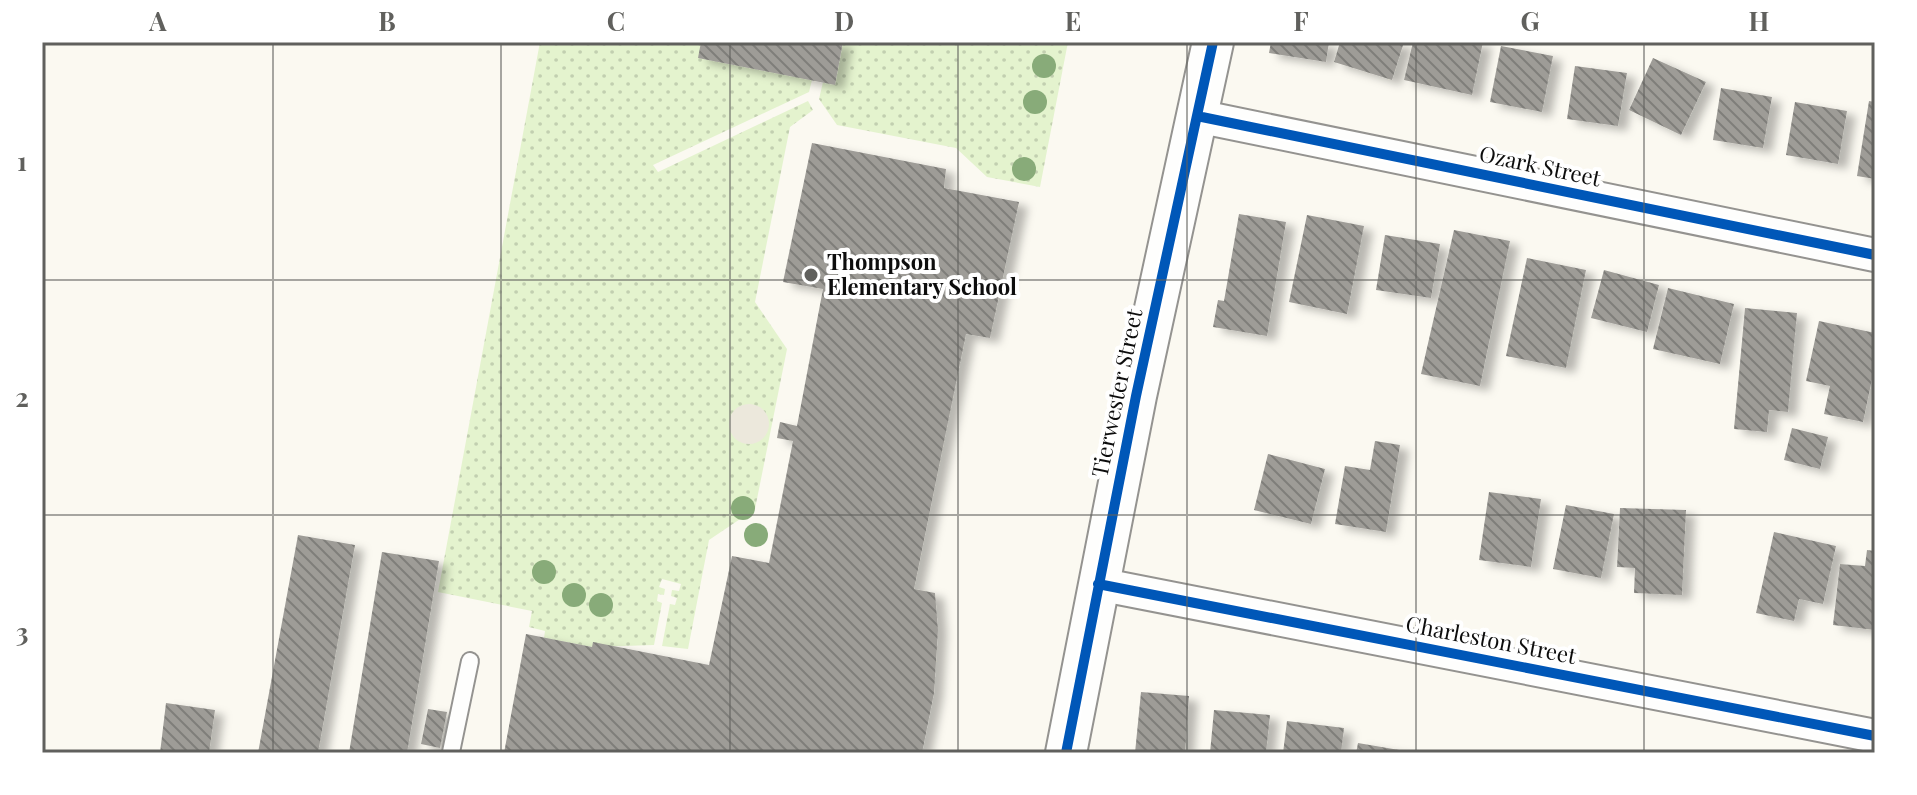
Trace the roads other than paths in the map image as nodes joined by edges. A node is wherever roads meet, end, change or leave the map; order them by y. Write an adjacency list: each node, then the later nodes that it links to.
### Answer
1 (1213, 42): 2 (street, Tierwester Street)
2 (1197, 116): 3 (street, Ozark Street); 4 (street, Tierwester Street)
3 (1875, 255)
4 (1098, 584): 6 (street, Charleston Street); 8 (street, Tierwester Street)
5 (470, 661): 7 (lane)
6 (1875, 736)
7 (451, 752)
8 (1066, 753)

